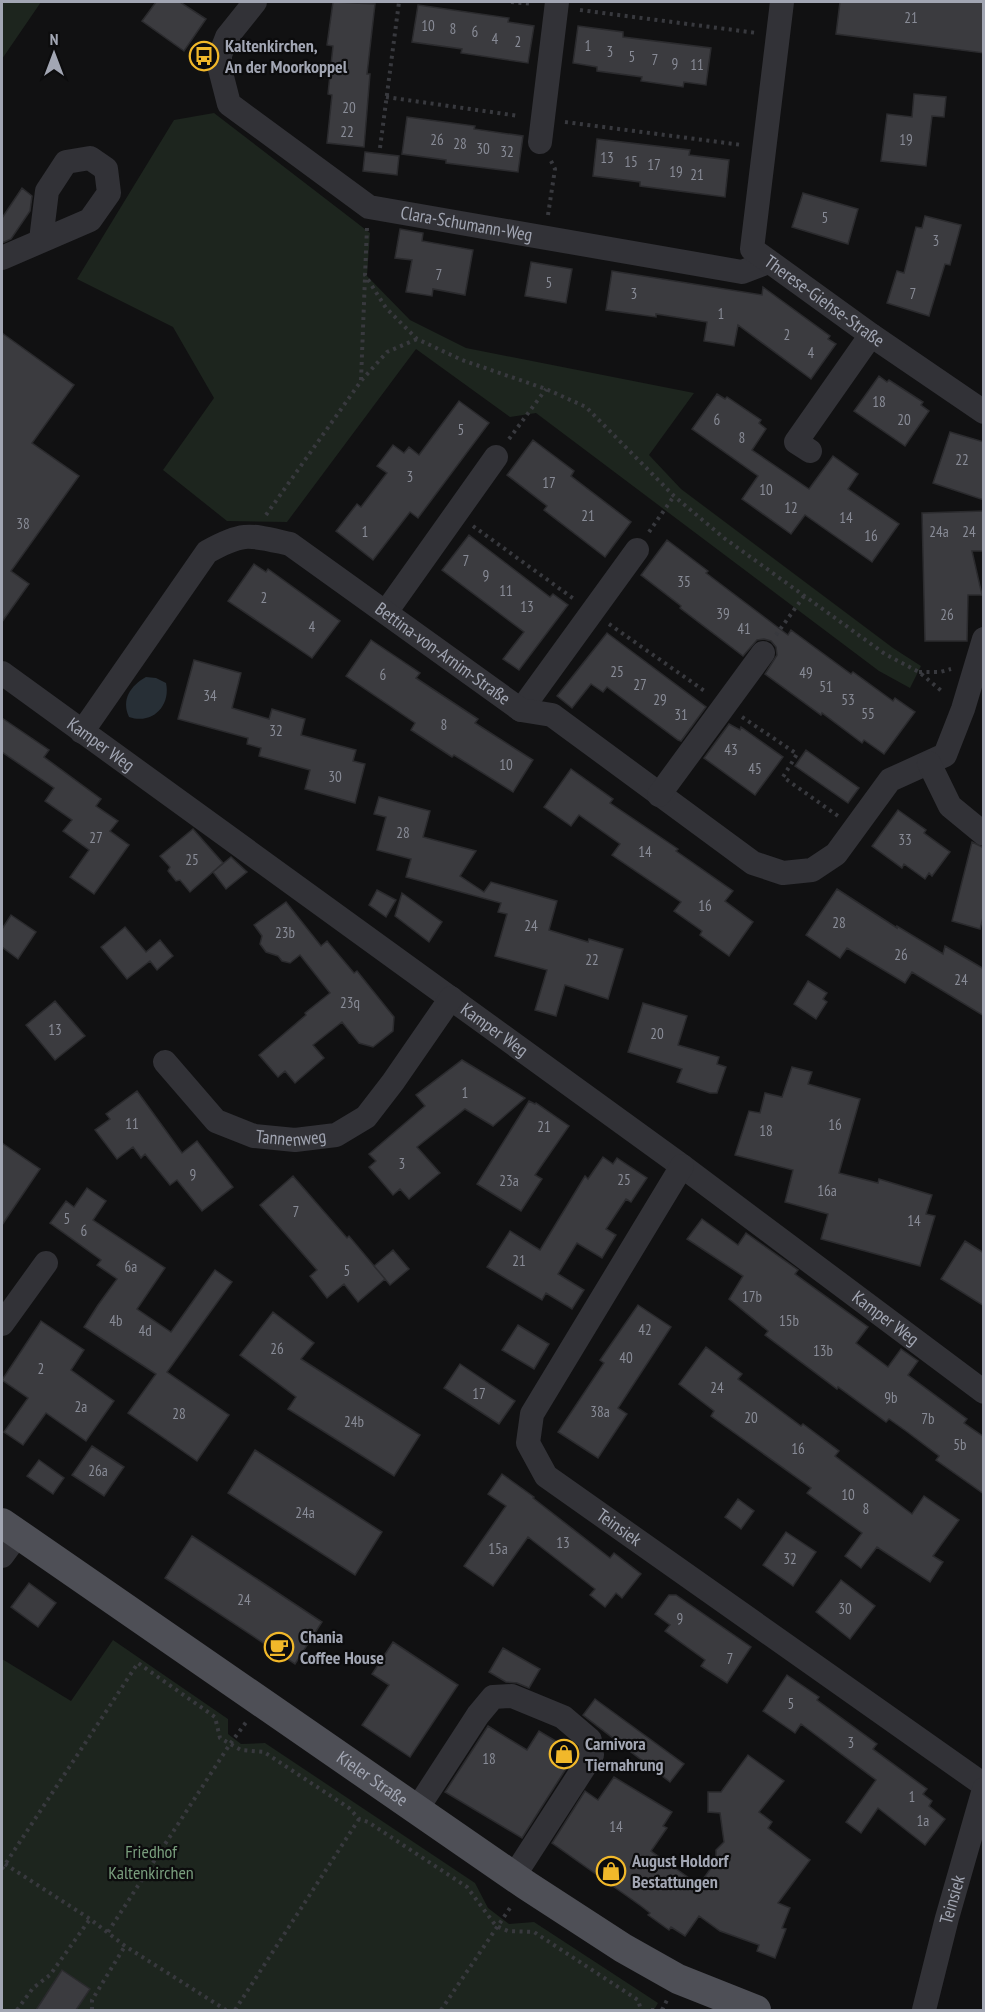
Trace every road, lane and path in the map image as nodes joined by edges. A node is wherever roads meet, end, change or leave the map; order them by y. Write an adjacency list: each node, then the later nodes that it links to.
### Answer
1 (255, 2): 10 (street, Clara-Schumann-Weg)
2 (399, 2): 6 (path)
3 (783, 2): 5 (street, Therese-Giehse-Straße)
4 (557, 4): 5 (path); 7 (street)
5 (778, 36): 9 (street, Therese-Giehse-Straße)
6 (386, 97): 7 (path); 8 (path)
7 (541, 131): 9 (path); 11 (path)
8 (380, 148)
9 (765, 148): 14 (street, Therese-Giehse-Straße)
10 (369, 207): 11 (street, Clara-Schumann-Weg); 15 (path)
11 (545, 237): 14 (street, Clara-Schumann-Weg)
12 (41, 240): 13 (street)
13 (2, 258)
14 (768, 262): 16 (street, Therese-Giehse-Straße)
15 (365, 275): 17 (path); 18 (path)
16 (871, 335): 20 (street, Therese-Giehse-Straße); 21 (street)
17 (417, 339): 18 (path); 19 (path)
18 (361, 381): 25 (path)
19 (546, 389): 22 (path); 23 (path)
20 (984, 412)
21 (810, 451)
22 (496, 457): 24 (street)
23 (674, 496): 26 (path); 27 (path)
24 (456, 514): 28 (street); 29 (path)
25 (252, 535): 28 (street, Bettina-von-Arnim-Straße); 36 (street, Bettina-von-Arnim-Straße)
26 (637, 550): 29 (street)
27 (804, 596): 31 (path); 34 (path)
28 (386, 612): 35 (street, Bettina-von-Arnim-Straße)
29 (591, 612): 33 (path); 35 (street)
30 (984, 639): 34 (street)
31 (763, 653): 33 (street)
32 (2, 673): 36 (street, Kamper Weg)
33 (725, 705): 38 (street); 39 (path)
34 (963, 709): 37 (street)
35 (521, 710): 38 (street, Bettina-von-Arnim-Straße)
36 (82, 732): 41 (street, Kamper Weg)
37 (929, 762): 39 (street, Bettina-von-Arnim-Straße); 40 (street)
38 (659, 795): 39 (street, Bettina-von-Arnim-Straße)
39 (855, 829)
40 (984, 834)
41 (451, 998): 42 (street, Tannenweg); 43 (street, Kamper Weg)
42 (165, 1062)
43 (682, 1166): 46 (street, Kamper Weg); 50 (street, Teinsiek)
44 (46, 1263): 45 (street)
45 (2, 1324)
46 (984, 1392)
47 (7, 1538): 48 (main road, Kieler Straße)
48 (261, 1701): 49 (path); 51 (main road, Kieler Straße)
49 (230, 1744): 52 (path); 53 (path); 58 (path)
50 (984, 1787): 69 (street, Teinsiek)
51 (417, 1809): 55 (main road, Kieler Straße); 55 (street)
52 (359, 1819): 57 (path); 63 (path)
53 (5, 1864): 54 (path); 56 (path)
54 (2, 1869)
55 (514, 1876): 68 (main road, Kieler Straße)
56 (90, 1919): 58 (path); 60 (path)
57 (496, 1926): 64 (path); 65 (path)
58 (108, 1932): 59 (path)
59 (125, 1946): 61 (path); 62 (path)
60 (17, 2010)
61 (92, 2010)
62 (226, 2010)
63 (235, 2010)
64 (441, 2010)
65 (642, 2010)
66 (651, 2010): 67 (path)
67 (658, 2010)
68 (756, 2010)
69 (924, 2010)

